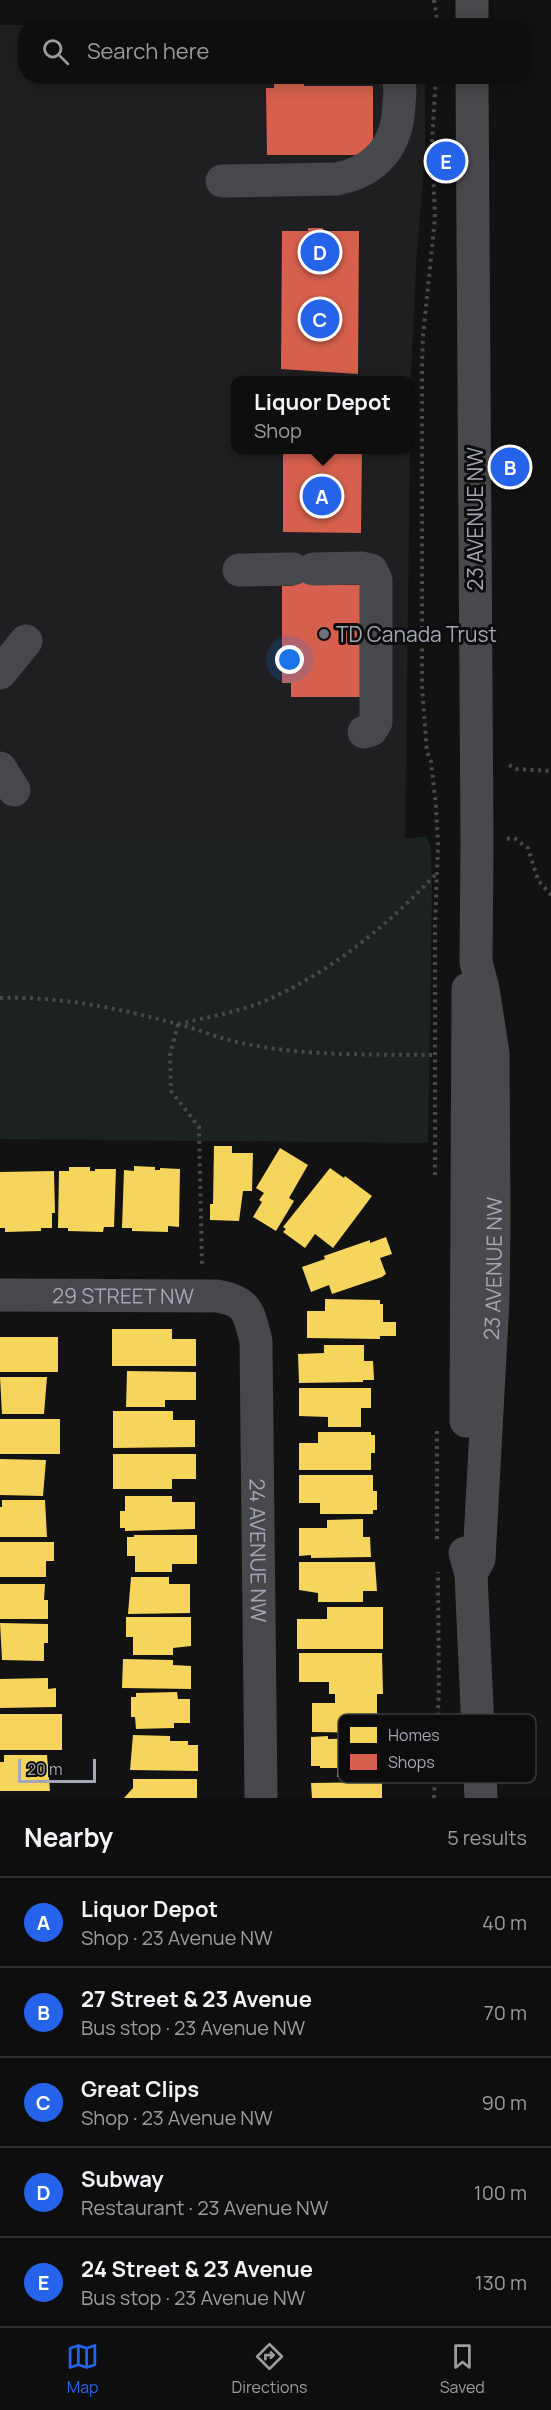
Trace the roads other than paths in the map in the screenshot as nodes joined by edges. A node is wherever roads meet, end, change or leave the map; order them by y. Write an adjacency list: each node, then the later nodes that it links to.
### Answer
1 (472, 0): 2 (main road)
2 (472, 18)
3 (398, 84): 5 (street)
4 (472, 84): 12 (main road, 23 AVENUE NW)
5 (222, 181)
6 (239, 570): 9 (street)
7 (26, 641): 8 (street)
8 (0, 673)
9 (364, 732)
10 (0, 1295): 11 (street, 29 STREET NW)
11 (243, 1305): 14 (street, 24 AVENUE NW)
12 (477, 1714)
13 (480, 1783): 15 (main road, 23 AVENUE NW)
14 (261, 1798)
15 (481, 1798)

